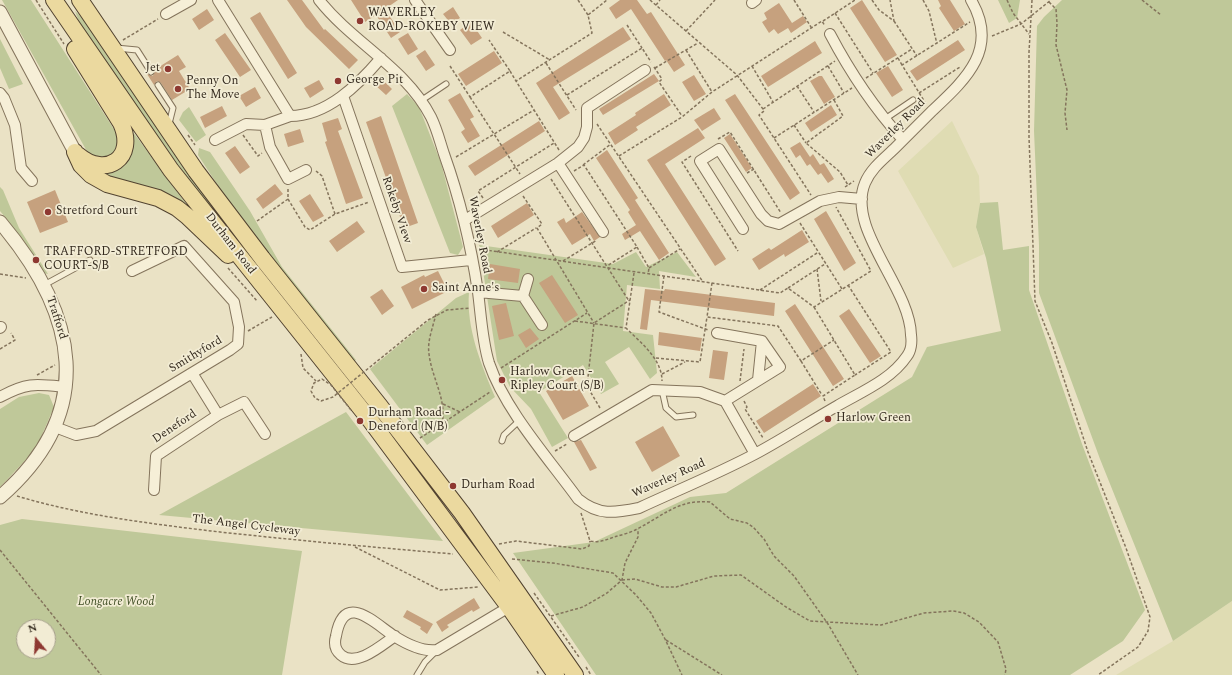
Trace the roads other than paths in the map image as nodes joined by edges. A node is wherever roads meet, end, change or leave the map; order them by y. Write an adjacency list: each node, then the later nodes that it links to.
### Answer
1 (45, 0): 29 (main road)
2 (54, 0): 44 (main road, Durham Road)
3 (80, 0): 12 (main road, Durham Road)
4 (191, 0): 10 (street)
5 (218, 0): 23 (street)
6 (319, 0): 14 (street, Waverley Road)
7 (415, 0): 13 (street)
8 (971, 0): 28 (street, Waverley Road)
9 (0, 12): 29 (street)
10 (166, 14)
11 (830, 34): 24 (street)
12 (111, 47): 16 (lane); 26 (main road, Durham Road)
13 (450, 50)
14 (381, 58): 20 (street); 21 (street, Waverley Road)
15 (645, 70): 30 (street)
16 (151, 72)
17 (446, 84): 21 (lane)
18 (158, 85): 26 (lane)
19 (0, 93): 32 (street)
20 (343, 96): 23 (street); 39 (street, Rokeby View)
21 (422, 100): 34 (street, Waverley Road)
22 (913, 100): 24 (lane)
23 (290, 116): 25 (street)
24 (884, 120): 28 (street)
25 (265, 126): 27 (street); 31 (street)
26 (168, 129): 70 (main road, Durham Road)
27 (215, 140)
28 (903, 140): 33 (street, Waverley Road)
29 (75, 152): 44 (main road)
30 (561, 160): 34 (street); 37 (street)
31 (306, 170)
32 (32, 181)
33 (862, 199): 36 (street); 62 (street, Waverley Road)
34 (465, 220): 39 (street, Waverley Road)
35 (0, 222): 42 (street, Trafford)
36 (742, 229)
37 (603, 232)
38 (90, 260): 42 (lane)
39 (471, 260): 43 (street, Waverley Road)
40 (132, 271): 49 (street, Smithyford)
41 (528, 279): 45 (street)
42 (44, 285): 51 (street, Trafford)
43 (478, 292): 45 (street); 57 (street, Waverley Road)
44 (271, 296): 65 (main road, Durham Road)
45 (523, 296): 46 (street)
46 (542, 325)
47 (717, 333): 48 (street)
48 (762, 342): 50 (street); 50 (street)
49 (192, 372): 55 (street, Deneford); 58 (street, Smithyford)
50 (758, 380): 54 (street)
51 (65, 387): 53 (street); 58 (street, Trafford)
52 (662, 389): 54 (street); 56 (lane); 60 (street)
53 (0, 397)
54 (725, 401): 62 (street)
55 (218, 415): 59 (street, Deneford); 63 (street, Deneford)
56 (693, 415)
57 (520, 420): 61 (lane); 62 (street, Waverley Road)
58 (55, 427): 64 (street, Trafford)
59 (265, 434)
60 (574, 436)
61 (502, 441)
62 (755, 454)
63 (154, 490)
64 (3, 494)
65 (509, 607): 67 (street); 69 (main road, Durham Road)
66 (395, 636): 66 (street); 67 (street)
67 (437, 650): 68 (lane)
68 (417, 675)
69 (556, 675)
70 (575, 675)

